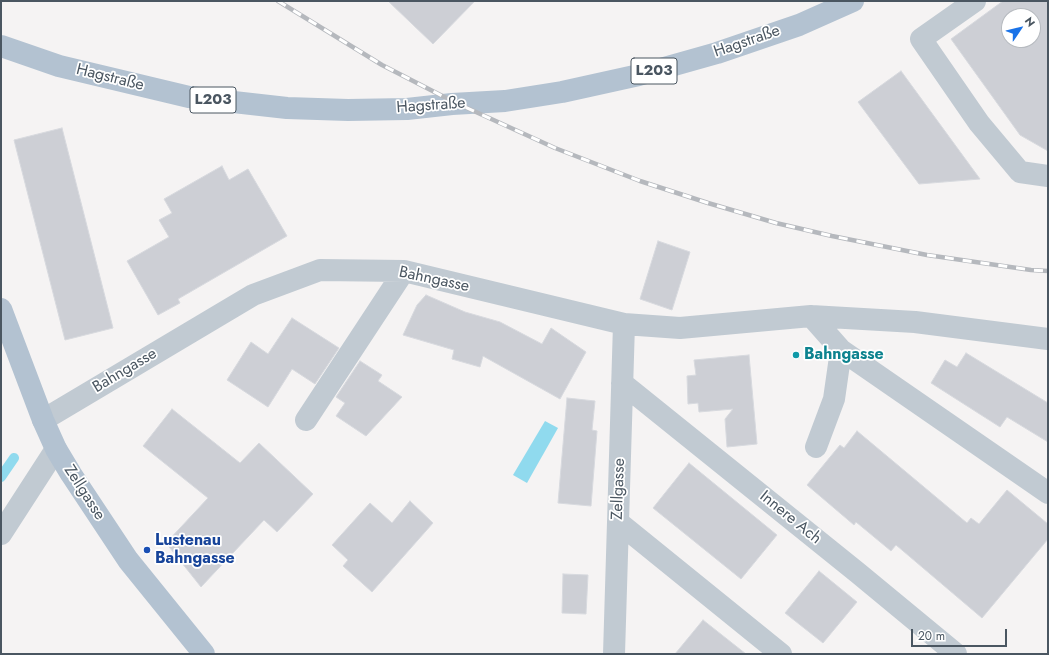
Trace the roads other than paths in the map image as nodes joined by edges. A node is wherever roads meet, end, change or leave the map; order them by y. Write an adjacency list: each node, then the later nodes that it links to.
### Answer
1 (853, 1): 3 (main road, Hagstraße / L203)
2 (975, 1): 4 (street)
3 (2, 49)
4 (1048, 176)
5 (404, 271): 8 (street, Bahngasse); 12 (street, Bahngasse); 13 (street)
6 (1, 309): 12 (main road, Zellgasse)
7 (811, 316): 8 (street, Bahngasse); 9 (street, Bahngasse); 10 (street)
8 (624, 324): 11 (street, Zellgasse)
9 (1048, 340)
10 (841, 350): 14 (street); 16 (street)
11 (622, 383): 17 (street, Zellgasse); 22 (street, Innere Ach)
12 (42, 420): 15 (main road, Zellgasse)
13 (306, 420)
14 (816, 447)
15 (56, 449): 18 (street); 19 (main road, Zellgasse)
16 (1048, 493)
17 (618, 522): 20 (street, Zellgasse); 21 (street)
18 (1, 534)
19 (204, 654)
20 (614, 654)
21 (781, 654)
22 (956, 654)

